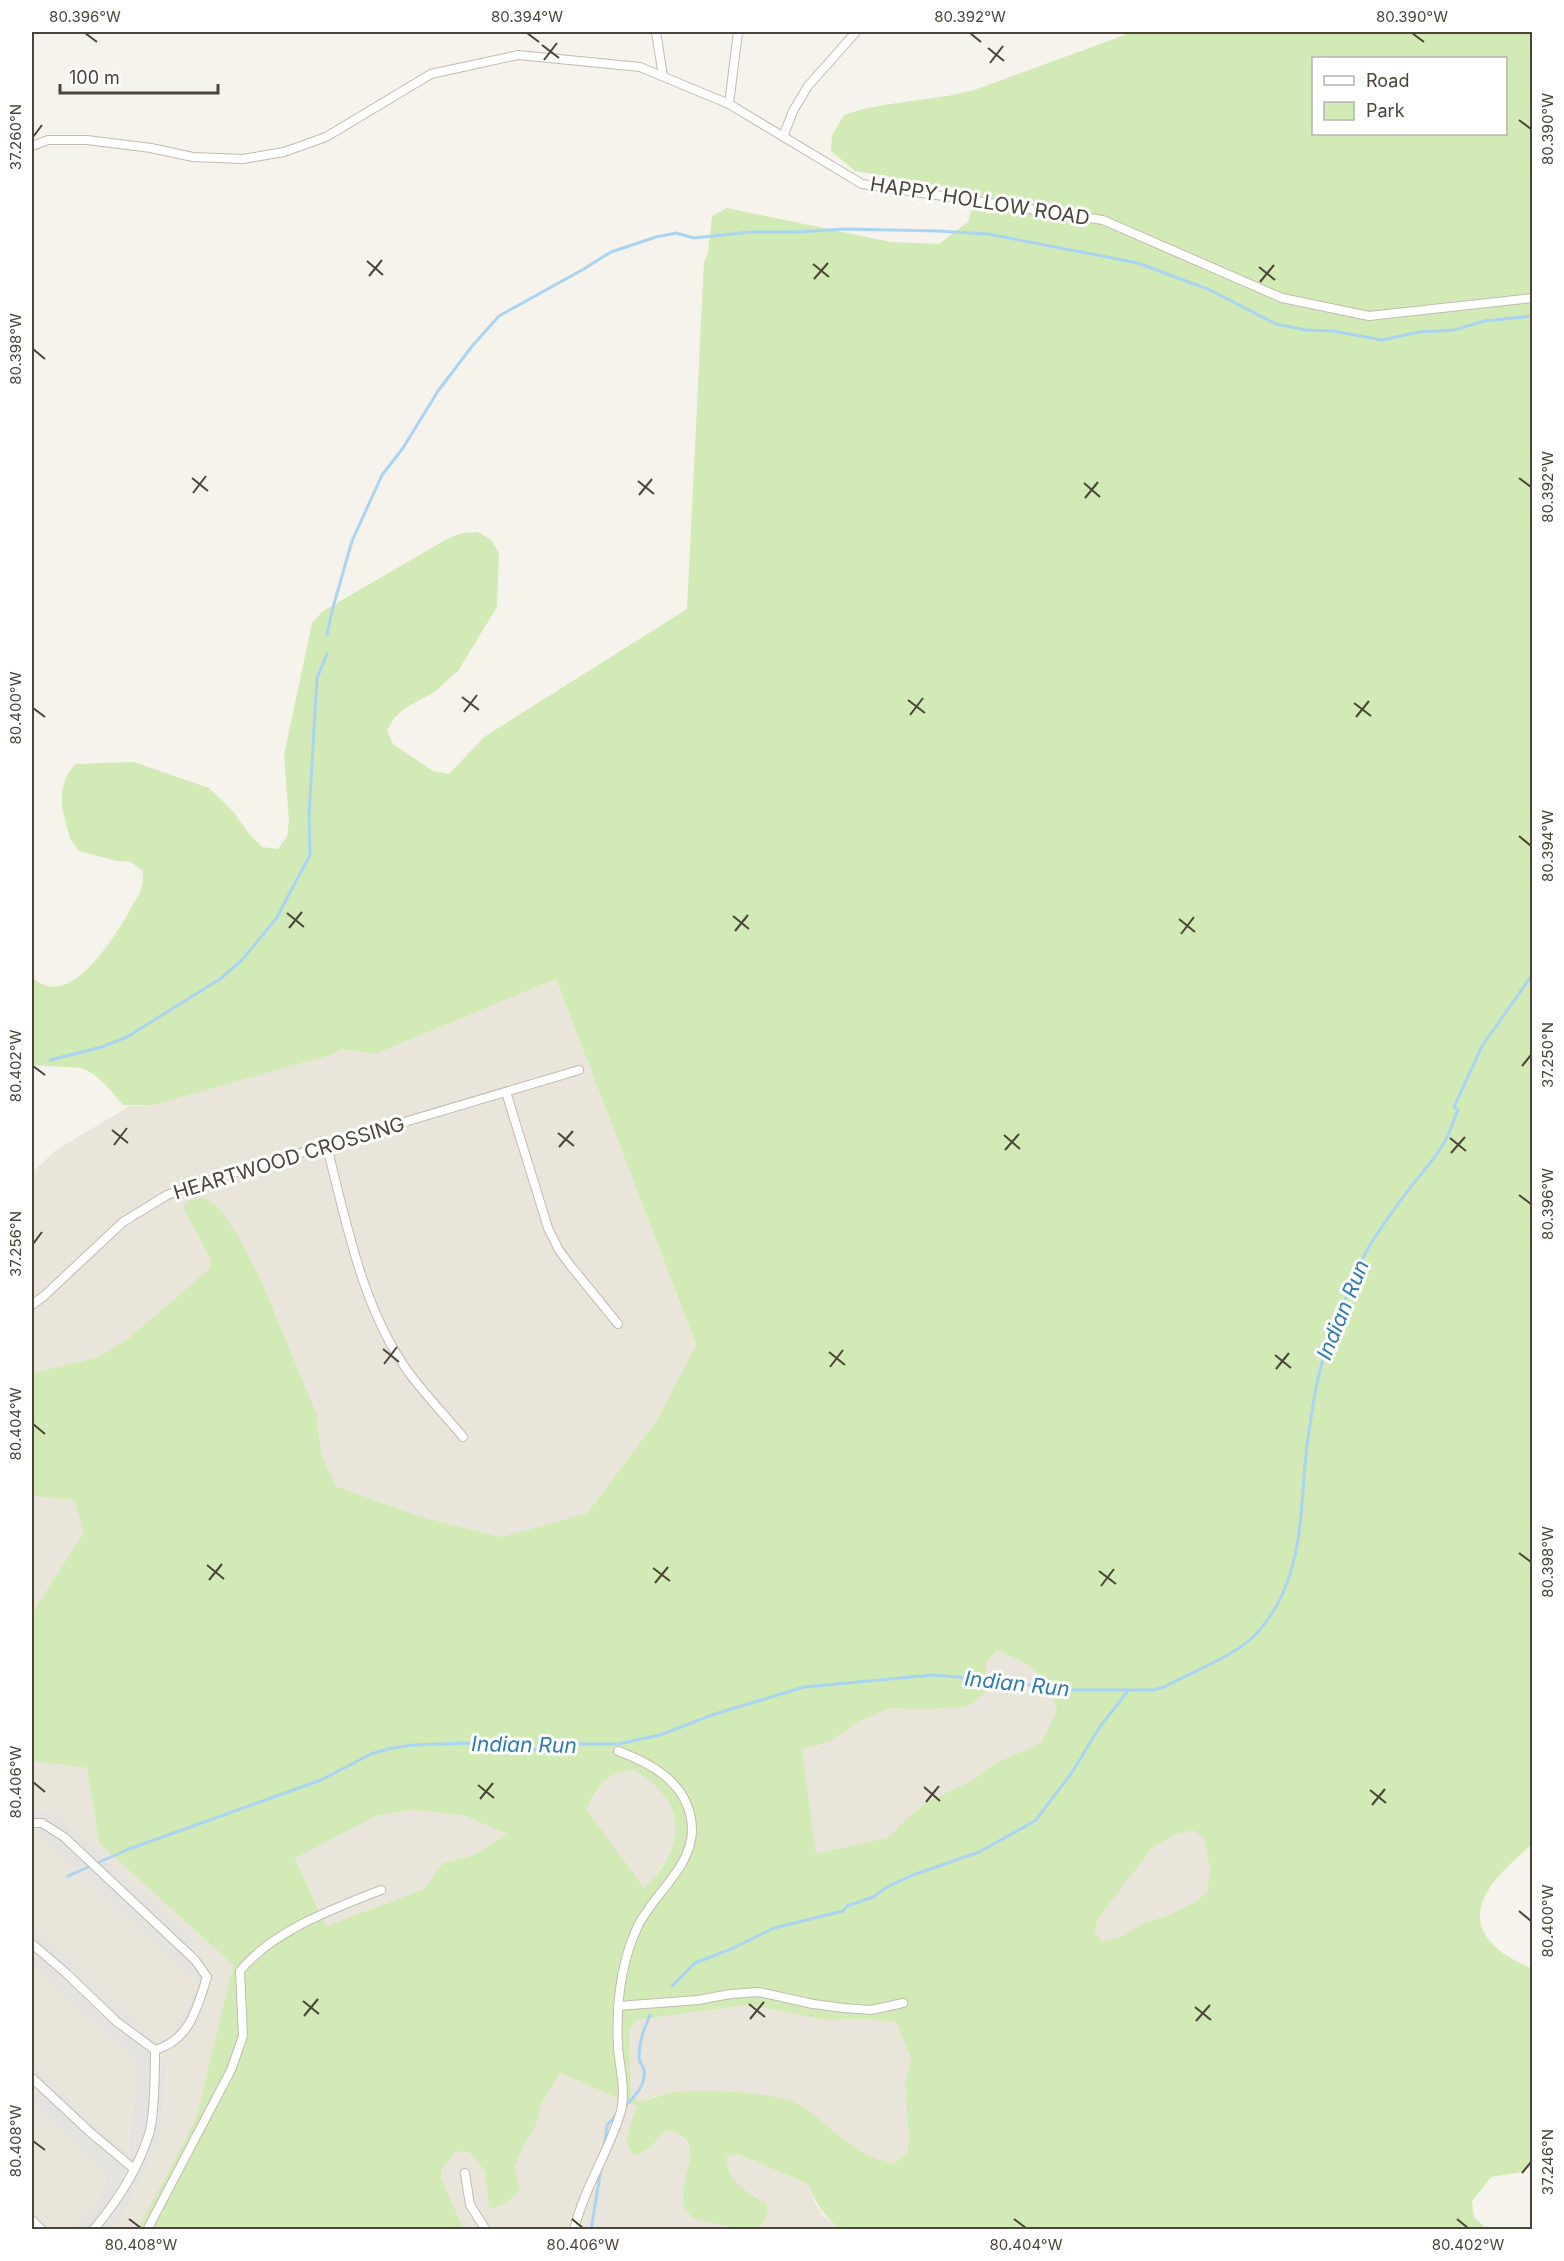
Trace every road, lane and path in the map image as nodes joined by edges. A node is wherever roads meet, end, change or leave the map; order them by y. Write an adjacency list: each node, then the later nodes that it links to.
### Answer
1 (656, 32): 4 (street)
2 (738, 32): 5 (street)
3 (856, 32): 6 (street)
4 (663, 76): 5 (street, HAPPY HOLLOW ROAD); 7 (street, HAPPY HOLLOW ROAD)
5 (729, 104): 6 (street, HAPPY HOLLOW ROAD)
6 (783, 137): 8 (street, HAPPY HOLLOW ROAD)
7 (32, 146)
8 (1533, 298)
9 (579, 1070): 10 (street, HEARTWOOD CROSSING)
10 (506, 1092): 11 (street, HEARTWOOD CROSSING); 13 (street)
11 (327, 1147): 12 (street, HEARTWOOD CROSSING); 14 (street)
12 (32, 1305)
13 (618, 1324)
14 (463, 1437)
15 (618, 1751): 20 (street)
16 (32, 1823): 21 (street)
17 (381, 1890): 28 (street)
18 (32, 1944): 21 (street)
19 (903, 2003): 20 (street)
20 (618, 2006): 30 (street)
21 (155, 2050): 23 (street)
22 (32, 2078): 23 (street)
23 (134, 2169): 27 (street)
24 (465, 2173): 29 (street)
25 (32, 2220): 26 (street)
26 (42, 2229)
27 (93, 2229)
28 (147, 2229)
29 (486, 2229)
30 (574, 2229)

